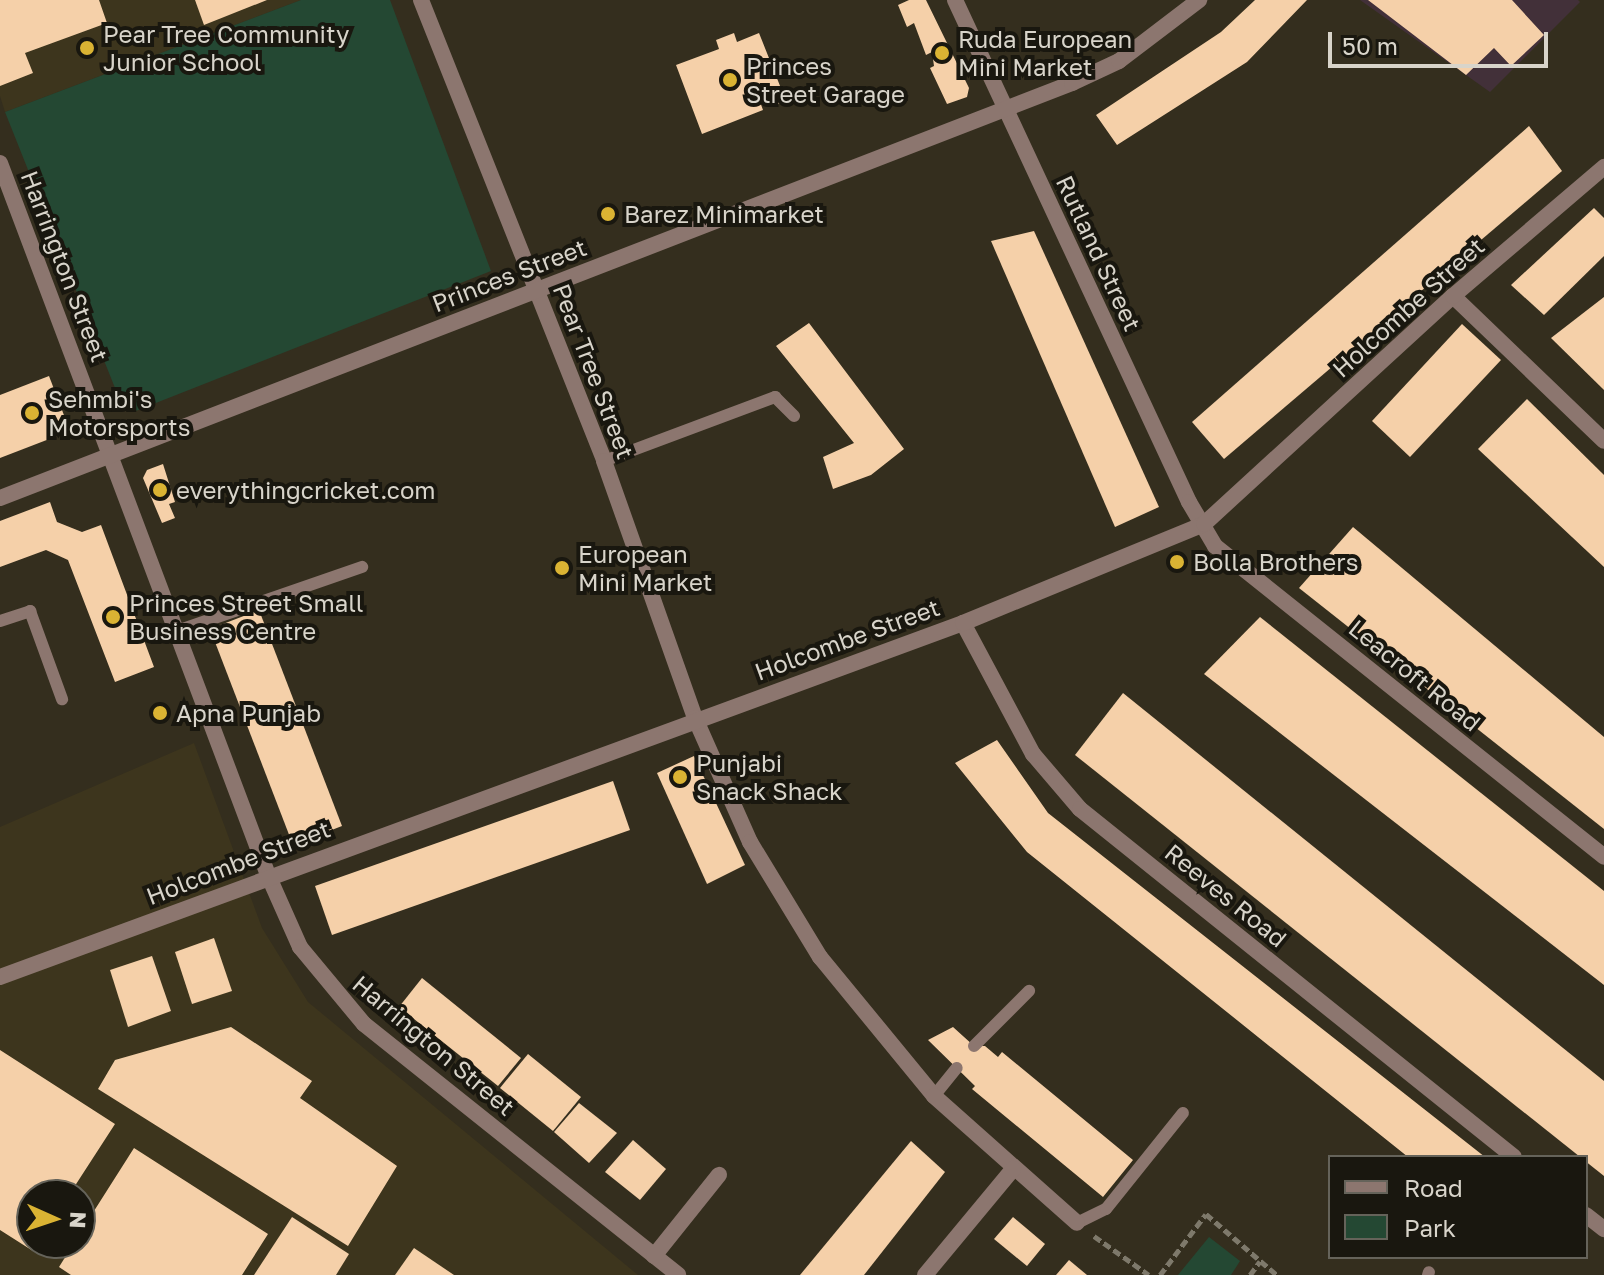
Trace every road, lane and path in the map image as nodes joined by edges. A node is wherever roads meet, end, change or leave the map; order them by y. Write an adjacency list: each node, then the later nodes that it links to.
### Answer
1 (421, 0): 7 (street, Pear Tree Street)
2 (955, 0): 4 (street, Rutland Street)
3 (1199, 0): 4 (street, Princes Street)
4 (1004, 107): 7 (street, Princes Street); 14 (street, Rutland Street)
5 (0, 163): 11 (street, Harrington Street)
6 (1604, 167): 8 (street, Holcombe Street)
7 (537, 290): 11 (street, Princes Street); 12 (street, Pear Tree Street)
8 (1453, 296): 10 (street); 14 (street, Holcombe Street)
9 (794, 416): 12 (lane)
10 (1604, 441)
11 (112, 455): 13 (street, Princes Street); 18 (street, Harrington Street)
12 (604, 461): 20 (street, Pear Tree Street)
13 (0, 498)
14 (1204, 524): 17 (street, Holcombe Street); 21 (street, Leacroft Road)
15 (362, 567): 18 (lane)
16 (0, 621): 19 (lane)
17 (963, 623): 20 (street, Holcombe Street); 29 (street, Reeves Road)
18 (177, 631): 22 (street, Harrington Street)
19 (62, 699)
20 (695, 718): 22 (street, Holcombe Street); 27 (street, Pear Tree Street)
21 (1604, 857)
22 (268, 875): 23 (street, Holcombe Street); 35 (street, Harrington Street)
23 (0, 977)
24 (1029, 991): 25 (lane)
25 (974, 1046)
26 (957, 1068): 27 (lane)
27 (934, 1096): 30 (street, Pear Tree Street)
28 (1183, 1113): 33 (lane)
29 (1512, 1155)
30 (1013, 1169): 33 (street, Pear Tree Street); 38 (street)
31 (719, 1175): 35 (street)
32 (1588, 1217): 34 (street)
33 (1077, 1223): 39 (path)
34 (1604, 1229)
35 (654, 1256): 37 (street, Harrington Street)
36 (1260, 1261): 40 (path); 41 (path); 42 (path)
37 (678, 1275)
38 (925, 1275)
39 (1149, 1275)
40 (1160, 1275)
41 (1250, 1275)
42 (1277, 1275)

